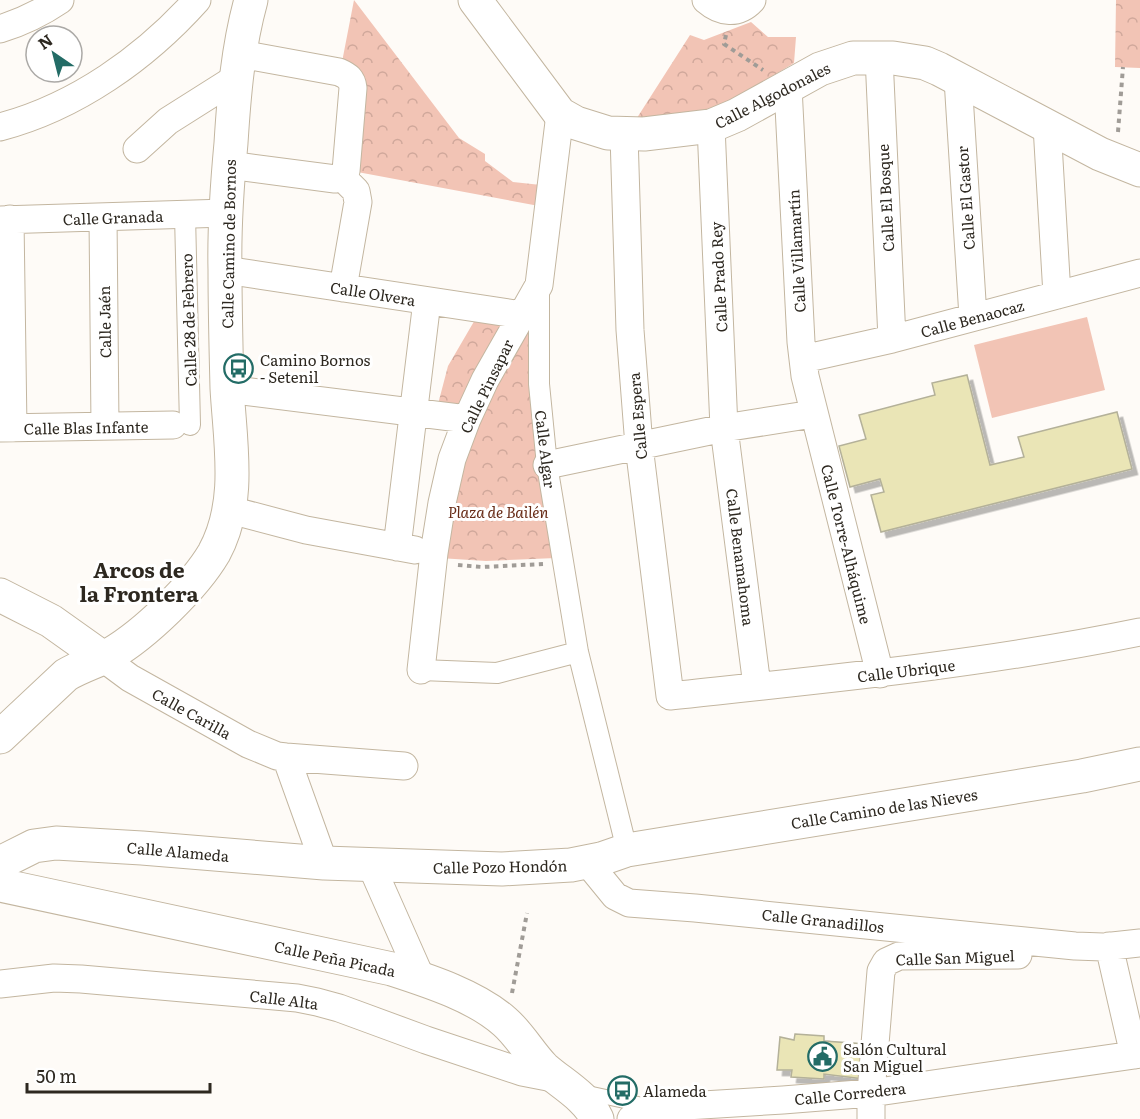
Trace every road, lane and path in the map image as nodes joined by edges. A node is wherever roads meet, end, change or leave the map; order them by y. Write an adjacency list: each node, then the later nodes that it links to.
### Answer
1 (60, 0): 7 (street)
2 (197, 0): 16 (street)
3 (251, 0): 9 (street, Calle Camino de Bornos)
4 (475, 0): 13 (street, Calle Algodonales)
5 (706, 0): 6 (street)
6 (742, 6): 12 (path)
7 (0, 29)
8 (879, 57): 11 (street, Calle Algodonales); 12 (street, Calle Algodonales); 34 (street, Calle El Bosque)
9 (238, 66): 18 (street); 19 (street, Calle Camino de Bornos); 21 (street)
10 (1123, 67): 20 (path)
11 (958, 79): 15 (street, Calle Algodonales); 33 (street, Calle El Gastor)
12 (788, 87): 14 (street, Calle Algodonales); 35 (street, Calle Villamartín)
13 (560, 114): 17 (street, Calle Algodonales); 28 (street, Calle Algar)
14 (711, 126): 17 (street, Calle Algodonales); 43 (street, Calle Prado Rey)
15 (1047, 126): 20 (street, Calle Algodonales); 30 (street)
16 (0, 127)
17 (624, 135): 44 (street, Calle Espera)
18 (137, 149)
19 (229, 165): 21 (street); 22 (street, Calle Camino de Bornos)
20 (1128, 166)
21 (342, 177): 29 (street)
22 (225, 213): 23 (street, Calle Granada); 26 (street, Calle Camino de Bornos)
23 (185, 214): 24 (street, Calle Granada); 40 (street, Calle 28 de Febrero)
24 (103, 217): 25 (street, Calle Granada); 41 (street, Calle Jaén)
25 (5, 220): 42 (street)
26 (225, 270): 29 (street, Calle Olvera); 36 (street, Calle Camino de Bornos)
27 (1140, 273): 30 (street, Calle Benaocaz)
28 (539, 285): 32 (street, Calle Pinsapar); 45 (street, Calle Algar)
29 (343, 288): 31 (street, Calle Olvera)
30 (1057, 295): 33 (street, Calle Benaocaz)
31 (427, 301): 32 (street, Calle Olvera); 37 (street)
32 (522, 315): 39 (street, Calle Pinsapar)
33 (973, 317): 34 (street, Calle Benaocaz)
34 (892, 339): 35 (street, Calle Benaocaz)
35 (803, 359): 38 (street, Calle Villamartín)
36 (227, 389): 37 (street); 46 (street, Calle Camino de Bornos)
37 (414, 412): 39 (street); 47 (street)
38 (813, 414): 43 (street); 55 (street, Calle Torre-Alháquime)
39 (466, 419): 48 (street, Calle Pinsapar)
40 (182, 425): 41 (street, Calle Blas Infante)
41 (105, 426): 42 (street, Calle Blas Infante)
42 (7, 428)
43 (724, 428): 44 (street); 56 (street, Calle Benamahoma)
44 (639, 446): 45 (street); 57 (street, Calle Espera)
45 (547, 465): 49 (street, Calle Algar)
46 (230, 510): 47 (street); 53 (street, Calle Camino de Bornos)
47 (397, 547): 48 (street)
48 (434, 558): 49 (path); 54 (street, Calle Pinsapar)
49 (563, 562): 52 (street, Calle Algar)
50 (0, 595): 53 (street)
51 (1140, 632): 55 (street, Calle Ubrique)
52 (578, 652): 54 (street); 63 (street, Calle Algar)
53 (103, 658): 58 (street, Calle Camino de Bornos); 59 (street, Calle Carilla)
54 (421, 670)
55 (880, 674): 56 (street, Calle Ubrique)
56 (757, 687): 57 (street, Calle Ubrique)
57 (670, 696)
58 (0, 737)
59 (286, 758): 61 (street, Calle Carilla); 65 (street)
60 (1140, 764): 63 (street, Calle Camino de las Nieves)
61 (404, 766)
62 (34, 846): 64 (street); 65 (street, Calle Alameda); 68 (street)
63 (627, 850): 66 (street, Calle Pozo Hondón)
64 (0, 863)
65 (324, 863): 67 (street, Calle Alameda)
66 (588, 863): 67 (street, Calle Pozo Hondón); 71 (street, Calle Granadillos)
67 (371, 865): 73 (street)
68 (12, 888): 73 (street, Calle Peña Picada)
69 (527, 913): 75 (path)
70 (1140, 943): 72 (street)
71 (1075, 946): 72 (street); 78 (street, Calle San Miguel)
72 (1109, 946): 76 (street)
73 (421, 978): 75 (street, Calle Peña Picada)
74 (0, 984): 77 (street, Calle Alta)
75 (507, 1023): 77 (street, Calle Peña Picada)
76 (1137, 1054): 78 (street, Calle Corredera)
77 (565, 1084): 79 (lane); 80 (street, Calle Peña Picada)
78 (871, 1092): 79 (street, Calle Corredera); 82 (street, Calle San Miguel)
79 (660, 1109): 81 (street, Calle Corredera)
80 (597, 1119)
81 (631, 1119)
82 (871, 1119)

